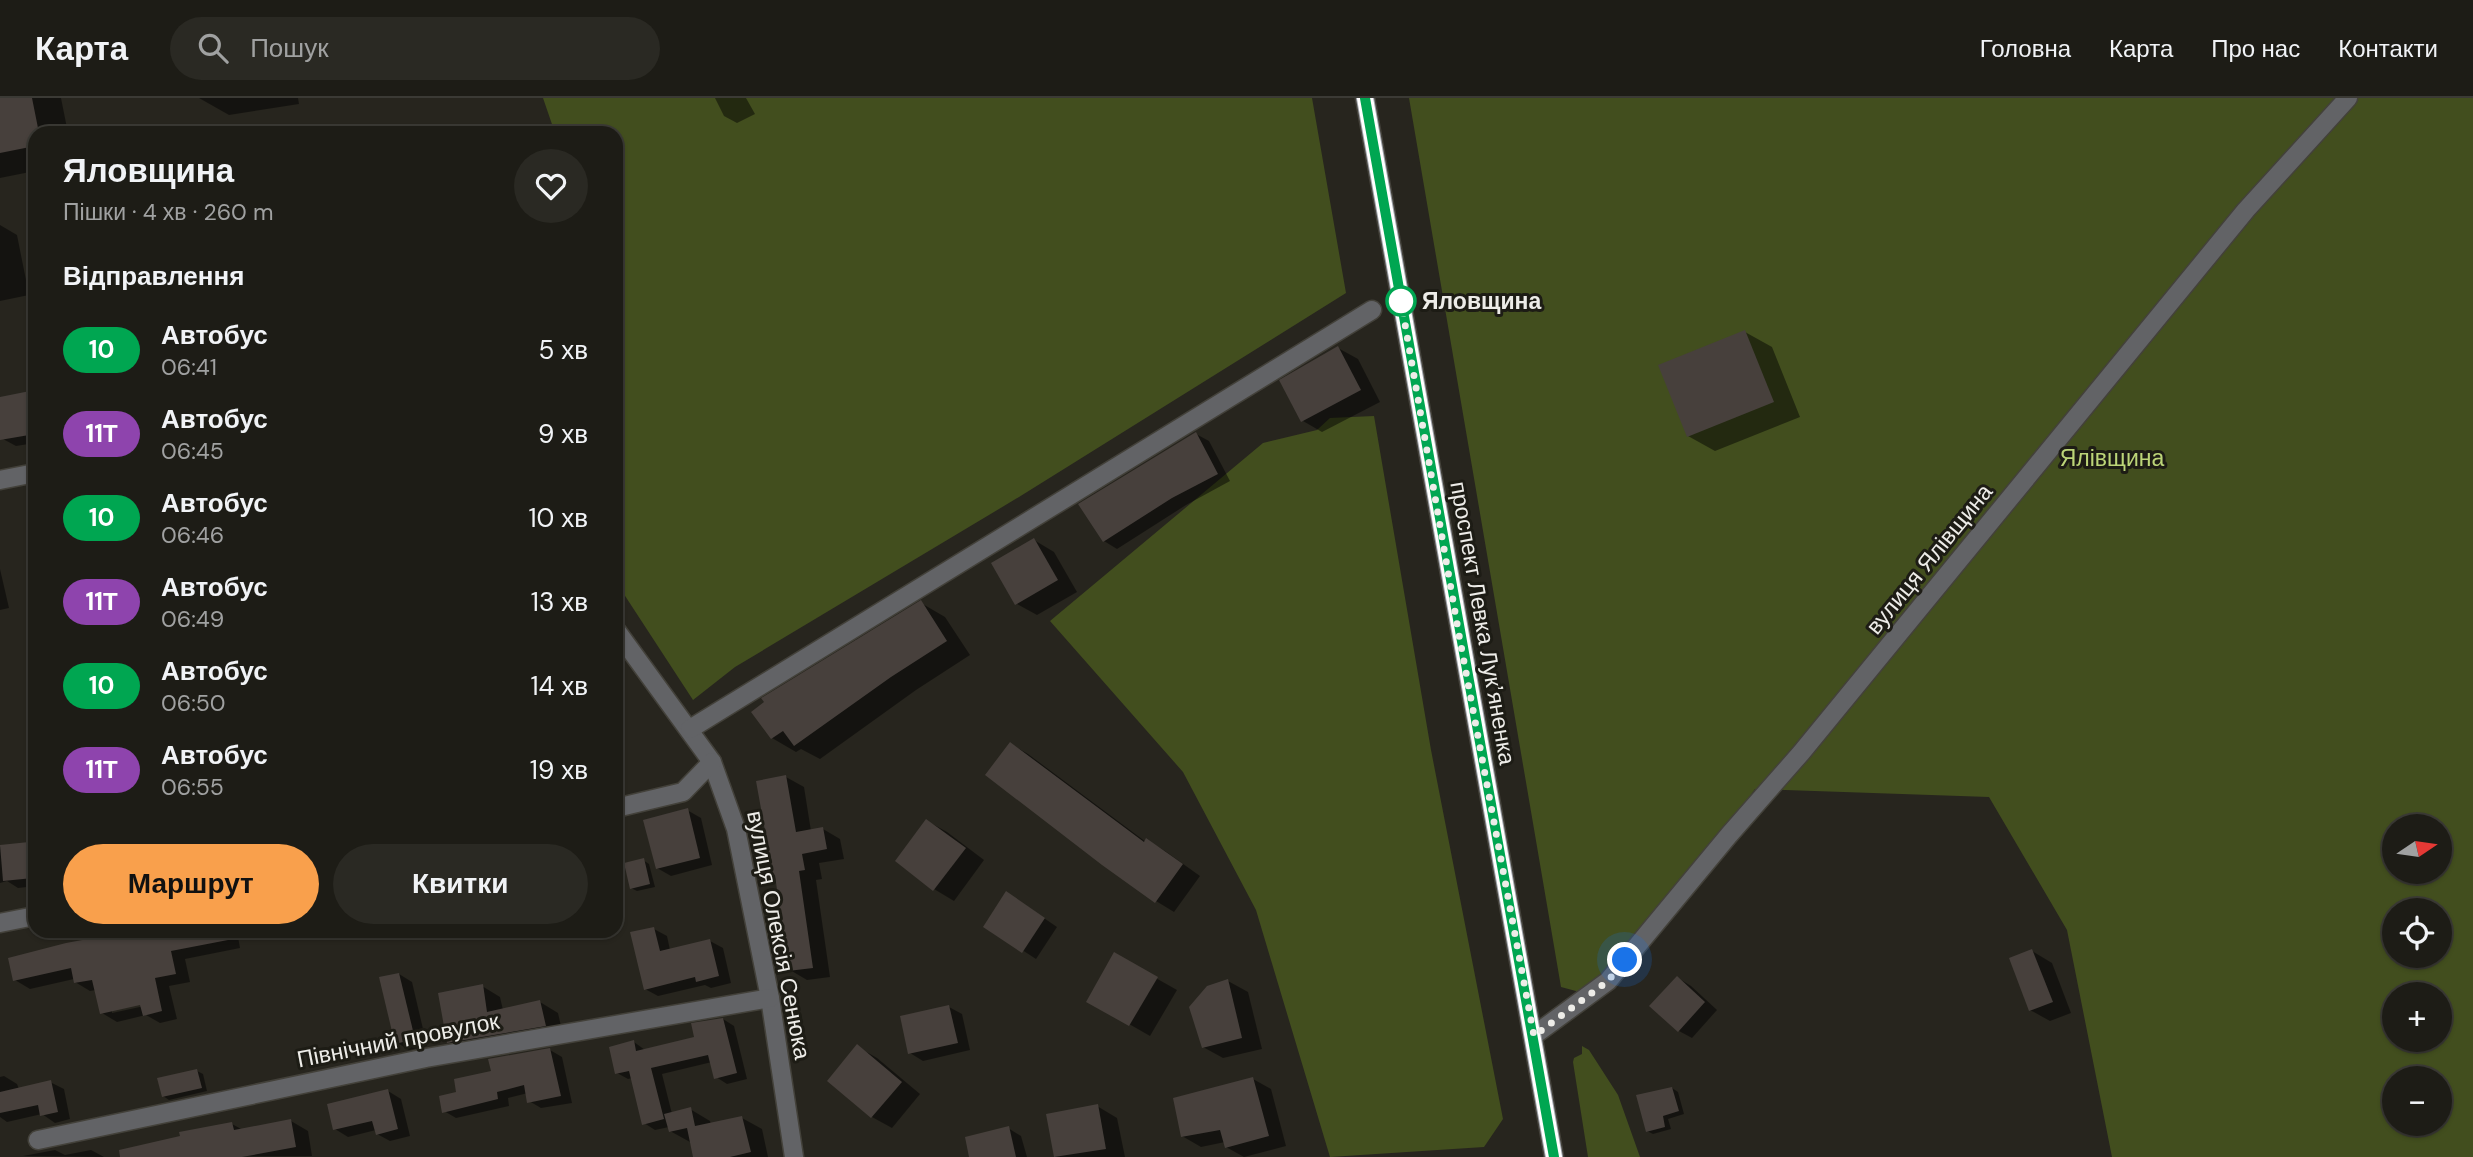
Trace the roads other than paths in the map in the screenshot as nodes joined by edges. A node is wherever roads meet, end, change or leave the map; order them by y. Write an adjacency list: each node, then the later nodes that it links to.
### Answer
1 (1365, 98): 13 (main road, проспект Левка Лукʼяненка)
2 (2348, 98): 13 (street, вулиця Ялівщина)
3 (1372, 310): 7 (street)
4 (28, 474): 5 (street)
5 (0, 480)
6 (623, 639): 7 (street, вулиця Олексія Сенюка)
7 (690, 729): 8 (street, вулиця Олексія Сенюка)
8 (712, 762): 9 (street); 12 (street, вулиця Олексія Сенюка)
9 (623, 806)
10 (28, 917): 11 (street)
11 (0, 923)
12 (770, 998): 14 (street, Північний провулок); 15 (street, вулиця Олексія Сенюка)
13 (1534, 1036): 16 (main road, проспект Левка Лукʼяненка)
14 (38, 1140)
15 (794, 1157)
16 (1554, 1157)

